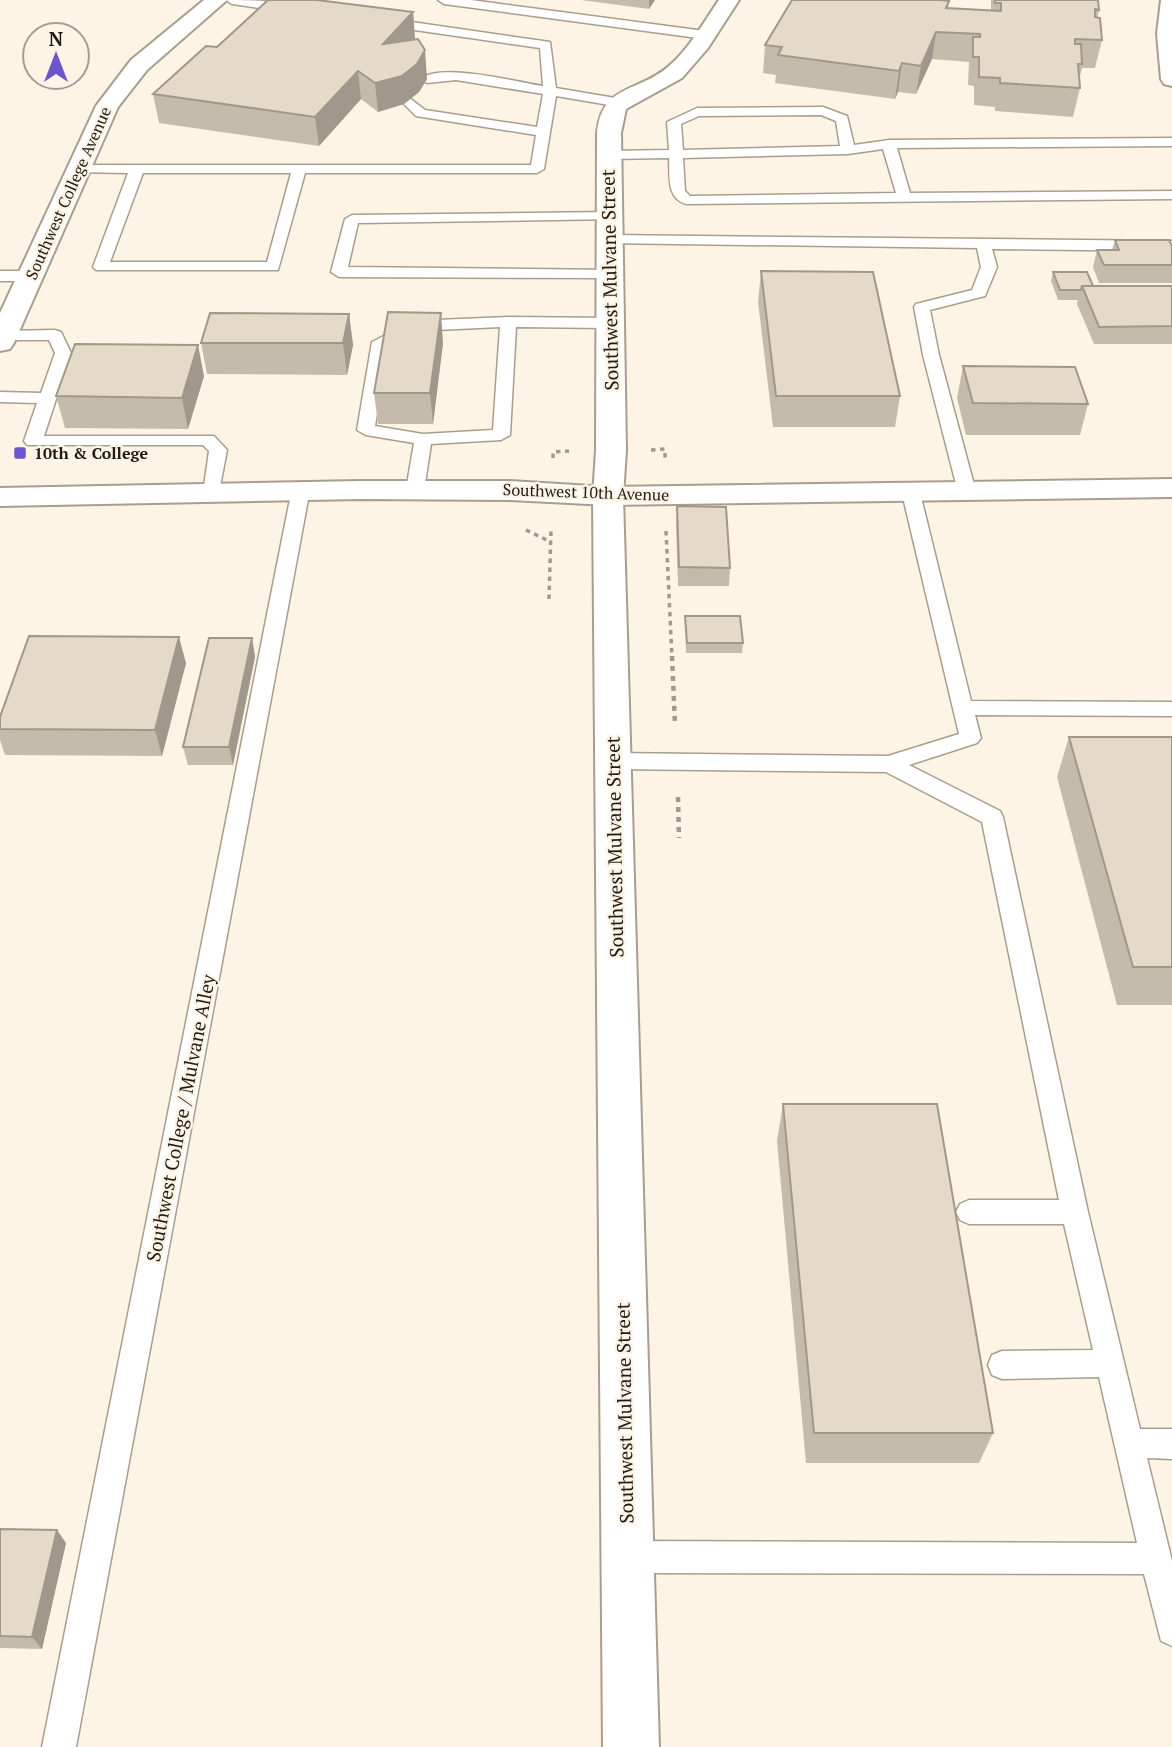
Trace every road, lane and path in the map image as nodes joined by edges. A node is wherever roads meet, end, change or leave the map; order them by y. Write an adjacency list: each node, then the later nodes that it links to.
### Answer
1 (217, 0): 22 (street, Southwest College Avenue)
2 (232, 0): 6 (lane)
3 (444, 0): 8 (lane)
4 (729, 0): 10 (street)
5 (1171, 0): 12 (street)
6 (284, 4): 7 (lane)
7 (306, 11)
8 (464, 18): 9 (lane); 10 (lane); 13 (lane)
9 (372, 20)
10 (705, 35): 15 (street)
11 (427, 79): 13 (lane)
12 (1172, 79)
13 (550, 91): 15 (lane); 16 (lane)
14 (408, 101): 16 (lane)
15 (621, 103): 21 (street, Southwest Mulvane Street)
16 (543, 132): 24 (lane)
17 (1172, 142): 18 (lane)
18 (888, 144): 19 (lane); 26 (lane)
19 (848, 150): 20 (lane); 20 (lane)
20 (676, 154): 21 (lane); 26 (lane)
21 (608, 155): 27 (street, Southwest Mulvane Street)
22 (78, 169): 23 (lane); 31 (street, Southwest College Avenue)
23 (137, 169): 24 (lane); 24 (lane)
24 (299, 169)
25 (1172, 195): 26 (lane)
26 (904, 198)
27 (609, 243): 27 (lane); 28 (lane); 33 (street, Southwest Mulvane Street)
28 (983, 244): 29 (lane); 41 (lane)
29 (1172, 246)
30 (0, 276): 31 (lane)
31 (30, 276): 34 (street, Southwest College Avenue)
32 (508, 323): 33 (lane); 37 (lane); 37 (lane)
33 (610, 323): 44 (street, Southwest Mulvane Street)
34 (2, 339): 36 (lane)
35 (0, 397): 36 (lane)
36 (47, 398): 42 (lane)
37 (423, 439): 40 (lane)
38 (1172, 488): 41 (street, Southwest 10th Avenue)
39 (300, 489): 40 (street, Southwest 10th Avenue); 42 (street, Southwest 10th Avenue); 64 (lane, Southwest College / Mulvane Alley)
40 (415, 490): 44 (street, Southwest 10th Avenue)
41 (967, 492): 43 (street, Southwest 10th Avenue)
42 (212, 493): 45 (street, Southwest 10th Avenue)
43 (911, 493): 44 (street, Southwest 10th Avenue); 49 (lane)
44 (608, 496): 51 (street, Southwest Mulvane Street)
45 (0, 497)
46 (664, 520): 52 (path)
47 (551, 528): 48 (path)
48 (549, 599)
49 (963, 708): 50 (lane); 53 (lane)
50 (1172, 709)
51 (613, 761): 52 (lane); 61 (street, Southwest Mulvane Street)
52 (676, 763): 53 (lane); 54 (path)
53 (889, 764): 56 (lane)
54 (679, 838)
55 (970, 1212): 56 (lane)
56 (1075, 1212): 57 (lane)
57 (1112, 1363): 58 (lane); 59 (lane)
58 (1002, 1366)
59 (1130, 1443): 60 (lane); 62 (lane)
60 (1172, 1444)
61 (626, 1556): 62 (lane); 65 (street, Southwest Mulvane Street)
62 (1156, 1559): 63 (lane)
63 (1172, 1630)
64 (59, 1747)
65 (631, 1747)

